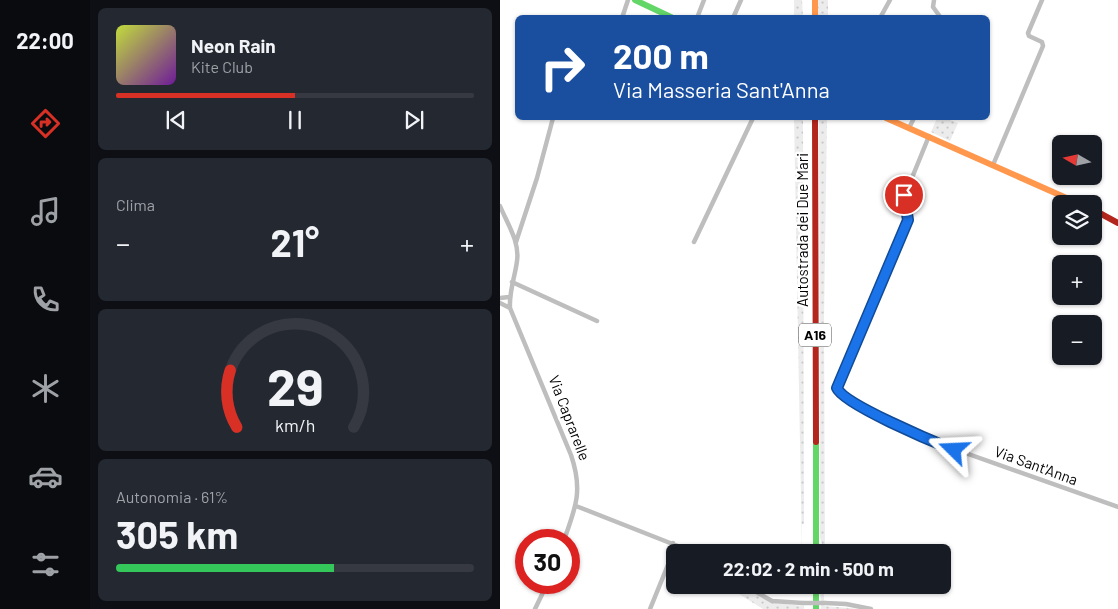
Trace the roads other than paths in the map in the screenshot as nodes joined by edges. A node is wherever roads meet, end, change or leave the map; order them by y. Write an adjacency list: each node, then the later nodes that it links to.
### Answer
1 (628, 0): 10 (street)
2 (635, 0): 11 (main road)
3 (704, 0): 12 (street)
4 (741, 0): 13 (street)
5 (808, 0): 14 (main road)
6 (815, 0): 15 (main road)
7 (890, 0): 16 (street)
8 (934, 0): 17 (street)
9 (1042, 0): 26 (street)
10 (623, 15)
11 (666, 15)
12 (698, 15)
13 (734, 15)
14 (808, 15)
15 (815, 15)
16 (882, 15)
17 (939, 15)
18 (552, 120): 31 (street)
19 (752, 120): 32 (street)
20 (809, 120): 43 (main road, Autostrada dei Due Mari / A16)
21 (815, 120): 44 (main road, Autostrada dei Due Mari / A16)
22 (891, 120): 24 (main road)
23 (913, 120): 24 (street)
24 (909, 128): 25 (main road)
25 (929, 136): 26 (main road); 40 (street, Via Sant'Anna)
26 (993, 165): 27 (main road)
27 (1062, 195)
28 (500, 206): 31 (street)
29 (1102, 214): 30 (main road)
30 (1118, 223)
31 (516, 242): 33 (street, Via Caprarelle)
32 (694, 242)
33 (512, 282): 34 (street, Via Caprarelle); 38 (street)
34 (509, 297): 35 (street); 37 (street, Via Caprarelle)
35 (500, 298)
36 (500, 303): 37 (street)
37 (510, 308): 39 (street, Via Caprarelle)
38 (597, 321)
39 (576, 506): 41 (street, Via Caprarelle); 42 (street)
40 (1118, 508)
41 (568, 529)
42 (673, 543): 50 (street)
43 (810, 544)
44 (816, 544)
45 (542, 594): 49 (street)
46 (760, 594): 53 (street, bridge)
47 (810, 594): 51 (main road)
48 (816, 594): 52 (main road)
49 (535, 609)
50 (650, 609)
51 (810, 609)
52 (816, 609)
53 (871, 609)

